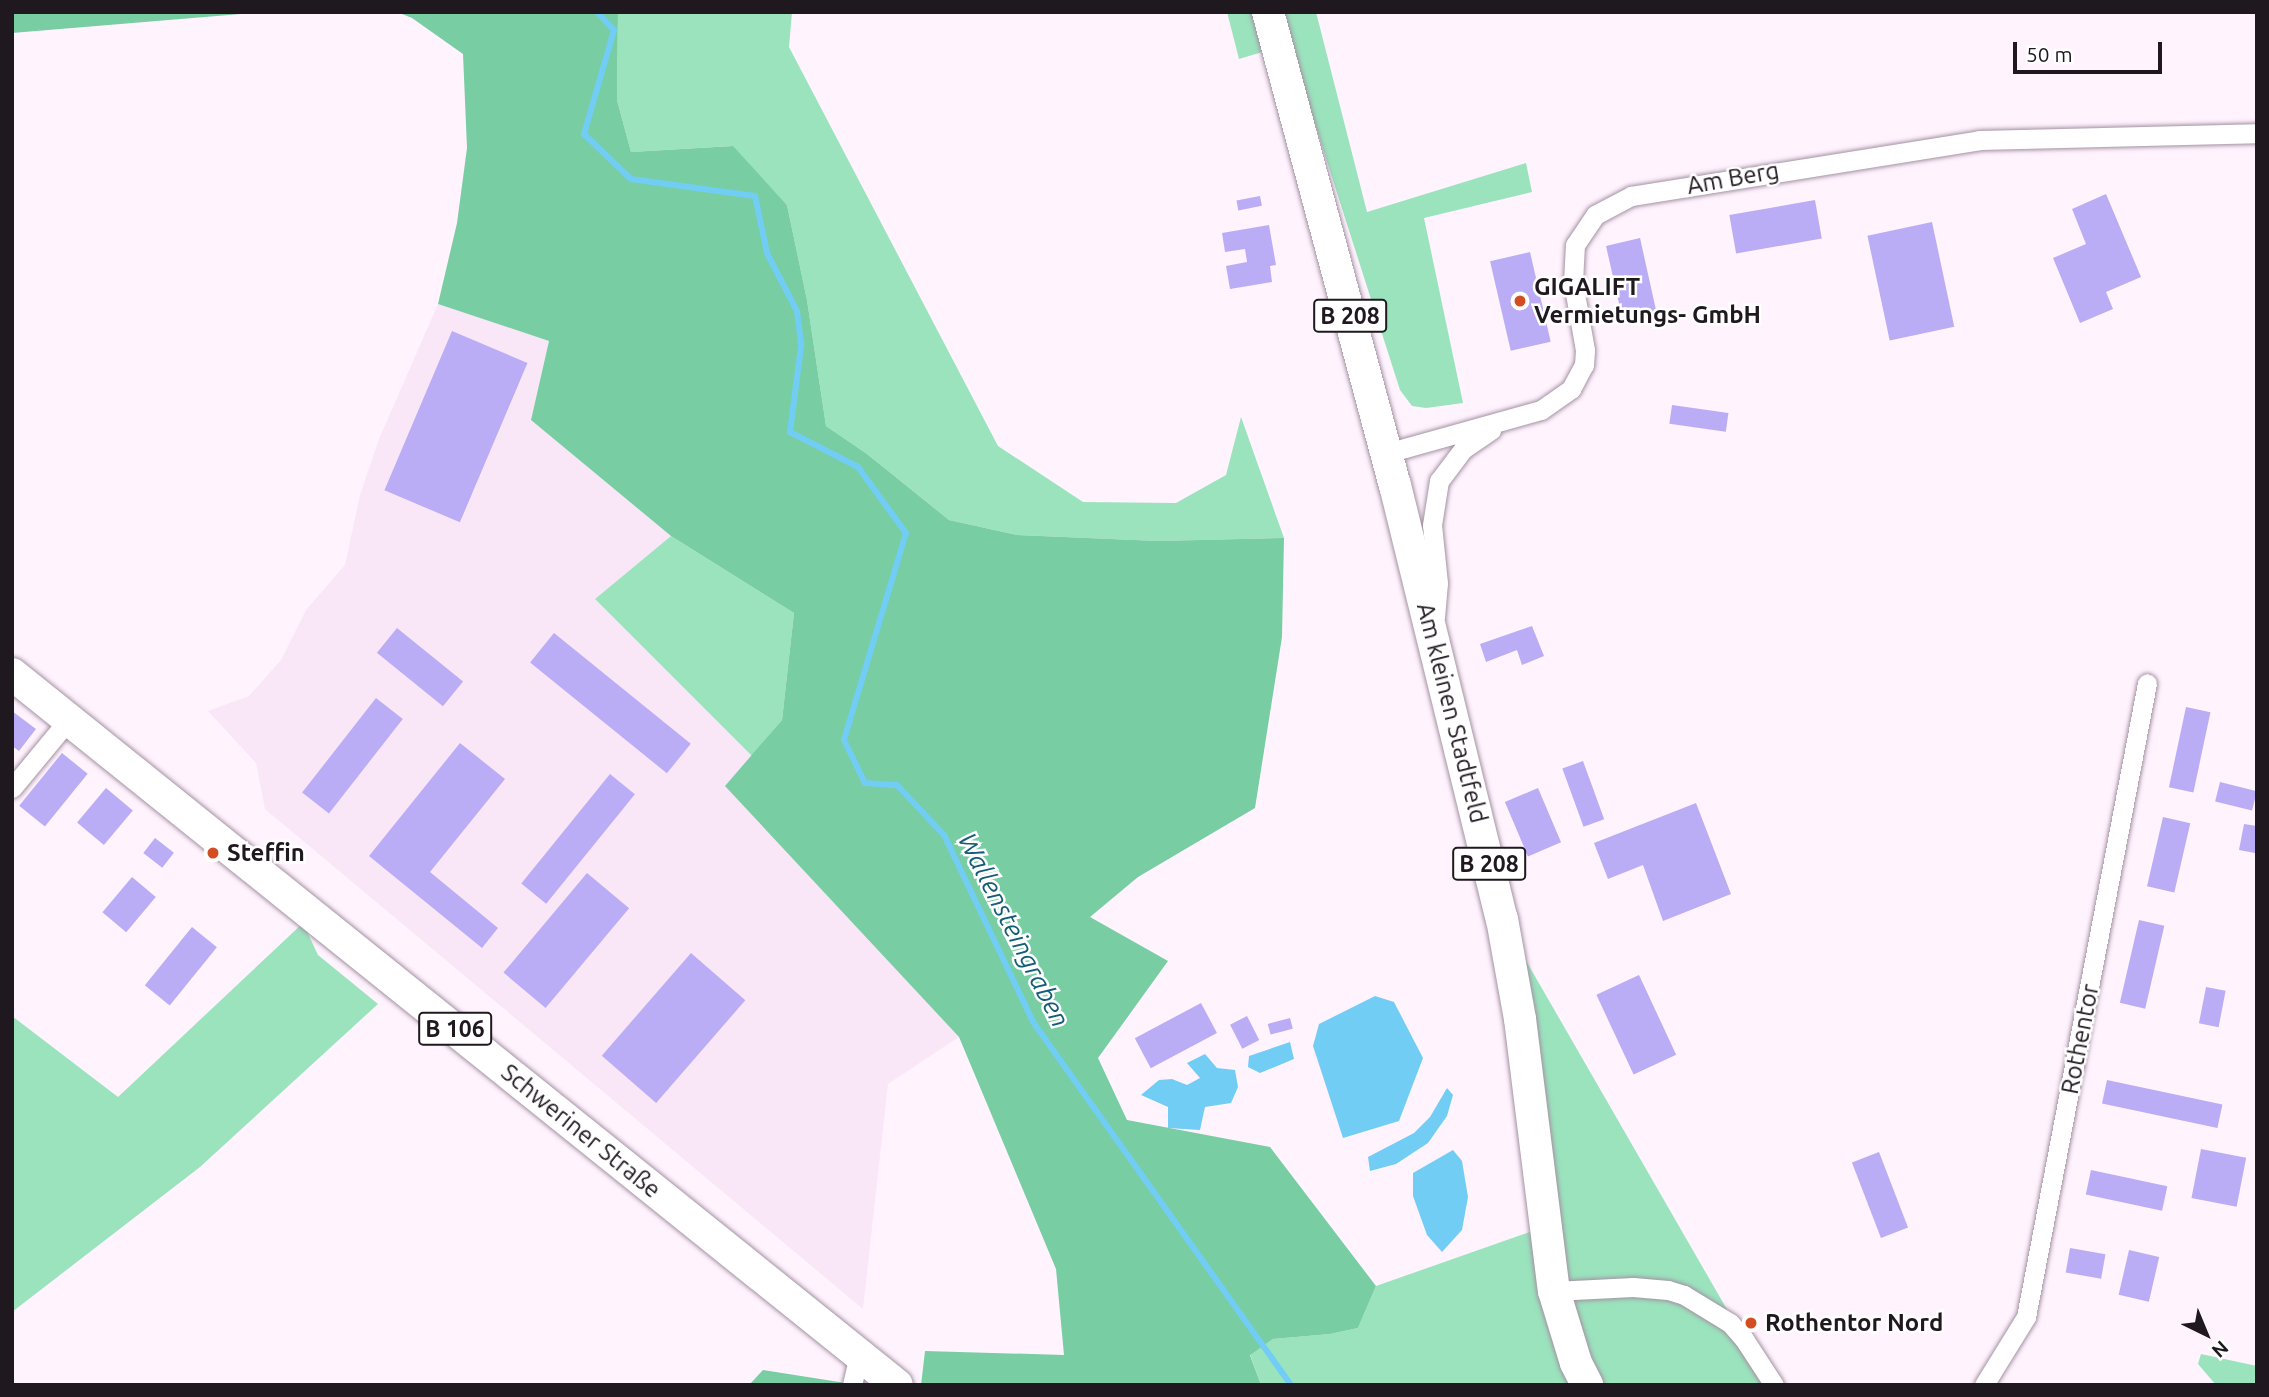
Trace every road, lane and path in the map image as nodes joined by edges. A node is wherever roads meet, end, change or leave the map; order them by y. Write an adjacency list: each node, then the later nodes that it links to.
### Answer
1 (1268, 12): 4 (main road, Am kleinen Stadtfeld / B 208)
2 (2257, 133): 3 (street, Am Berg)
3 (1504, 422): 4 (street, Am Berg); 5 (street)
4 (1387, 453): 5 (main road, Am kleinen Stadtfeld / B 208)
5 (1432, 629): 10 (main road, Am kleinen Stadtfeld / B 208)
6 (12, 674): 8 (main road, Schweriner Straße / B 106)
7 (2147, 683): 16 (street, Rothentor)
8 (69, 719): 9 (street); 11 (main road, Schweriner Straße / B 106)
9 (12, 789)
10 (1555, 1291): 14 (main road, Am kleinen Stadtfeld / B 208); 15 (street)
11 (859, 1354): 12 (street); 13 (main road, Schweriner Straße / B 106)
12 (852, 1385)
13 (897, 1385)
14 (1587, 1385)
15 (1774, 1385)
16 (1984, 1385)

